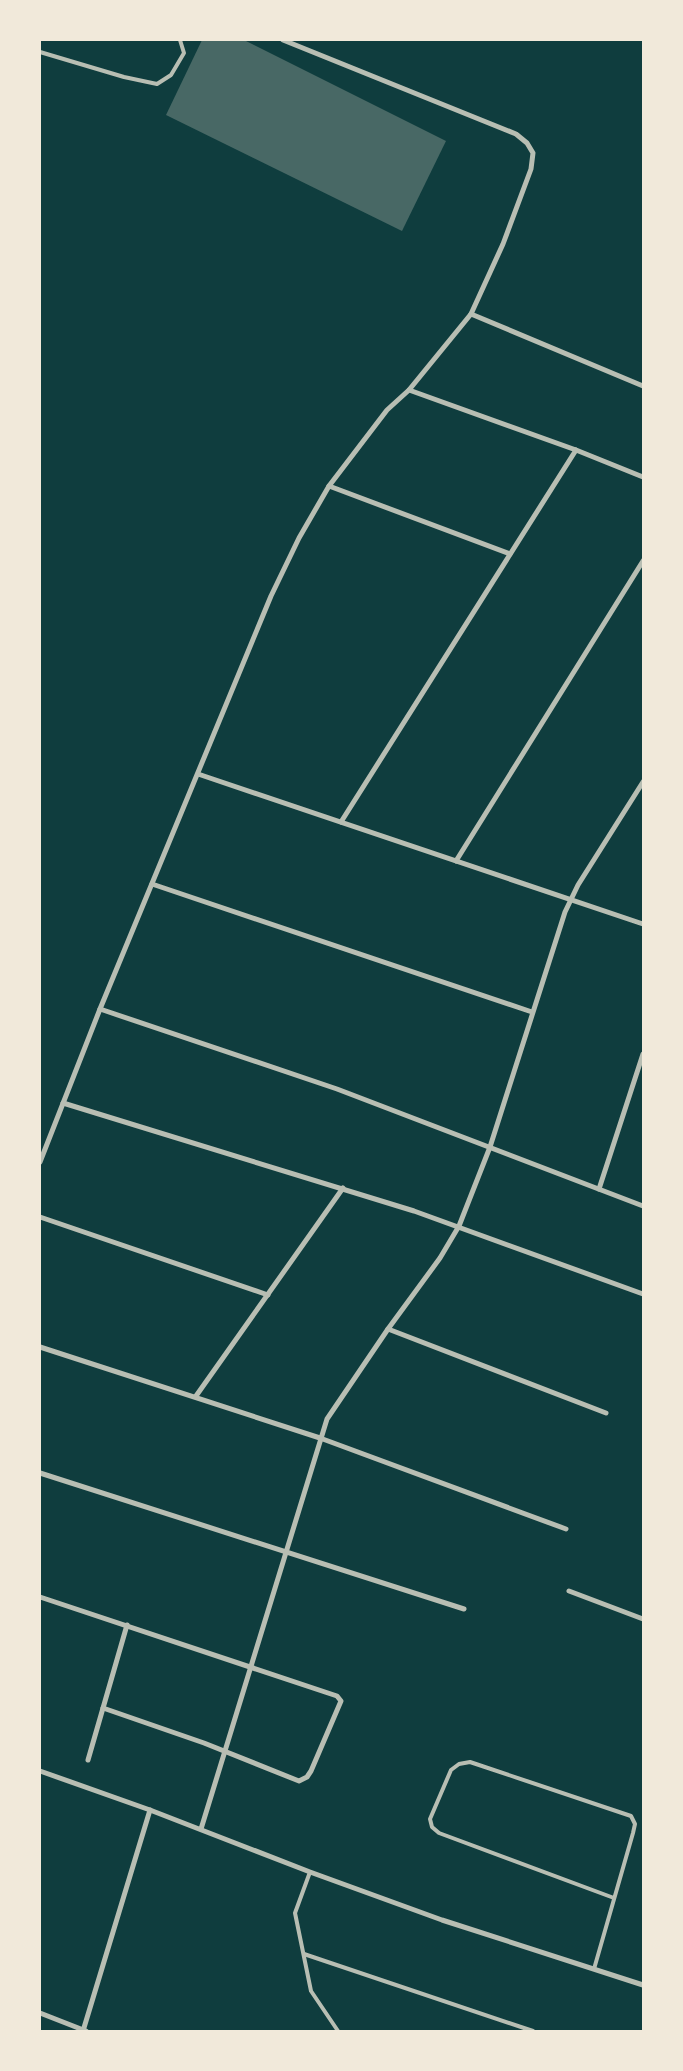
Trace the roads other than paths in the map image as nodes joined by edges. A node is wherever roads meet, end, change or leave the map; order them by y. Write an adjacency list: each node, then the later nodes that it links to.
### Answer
1 (180, 40): 3 (lane)
2 (283, 40): 4 (street)
3 (40, 52)
4 (471, 314): 5 (street); 6 (street)
5 (643, 386)
6 (410, 390): 7 (street); 9 (street)
7 (576, 450): 8 (street); 10 (street)
8 (643, 477)
9 (329, 486): 10 (street); 12 (street)
10 (510, 554): 14 (street)
11 (643, 561): 15 (street)
12 (198, 774): 14 (street); 16 (street)
13 (643, 782): 17 (street)
14 (341, 822): 15 (street)
15 (456, 861): 17 (street)
16 (152, 884): 19 (street); 20 (street)
17 (570, 900): 18 (street); 20 (street)
18 (643, 924)
19 (100, 1009): 22 (street); 23 (street)
20 (532, 1012): 23 (street)
21 (643, 1054): 26 (street)
22 (63, 1103): 24 (street); 25 (street)
23 (490, 1147): 26 (street); 29 (street)
24 (40, 1162)
25 (343, 1188): 29 (street); 31 (street)
26 (599, 1189): 27 (street)
27 (643, 1206)
28 (40, 1217): 31 (street)
29 (459, 1226): 30 (street); 32 (street)
30 (643, 1294)
31 (268, 1295): 34 (street)
32 (388, 1329): 35 (street); 36 (street)
33 (40, 1347): 34 (street)
34 (196, 1396): 36 (street)
35 (606, 1413)
36 (320, 1438): 38 (street); 39 (street)
37 (40, 1473): 39 (street)
38 (566, 1529)
39 (286, 1552): 42 (street); 45 (street)
40 (569, 1592): 43 (street)
41 (40, 1597): 44 (street)
42 (464, 1609)
43 (643, 1619)
44 (127, 1625): 45 (street); 46 (street)
45 (251, 1667): 47 (street); 47 (street)
46 (103, 1708): 47 (street); 48 (street)
47 (225, 1751): 51 (street)
48 (88, 1760)
49 (40, 1771): 50 (street)
50 (150, 1810): 51 (street); 58 (street)
51 (200, 1829): 52 (street)
52 (310, 1872): 54 (lane); 55 (street)
53 (614, 1898): 53 (lane); 55 (lane)
54 (304, 1954): 59 (lane); 60 (lane)
55 (594, 1969): 56 (street)
56 (643, 1985)
57 (40, 2013): 58 (street)
58 (84, 2031)
59 (338, 2031)
60 (533, 2031)

